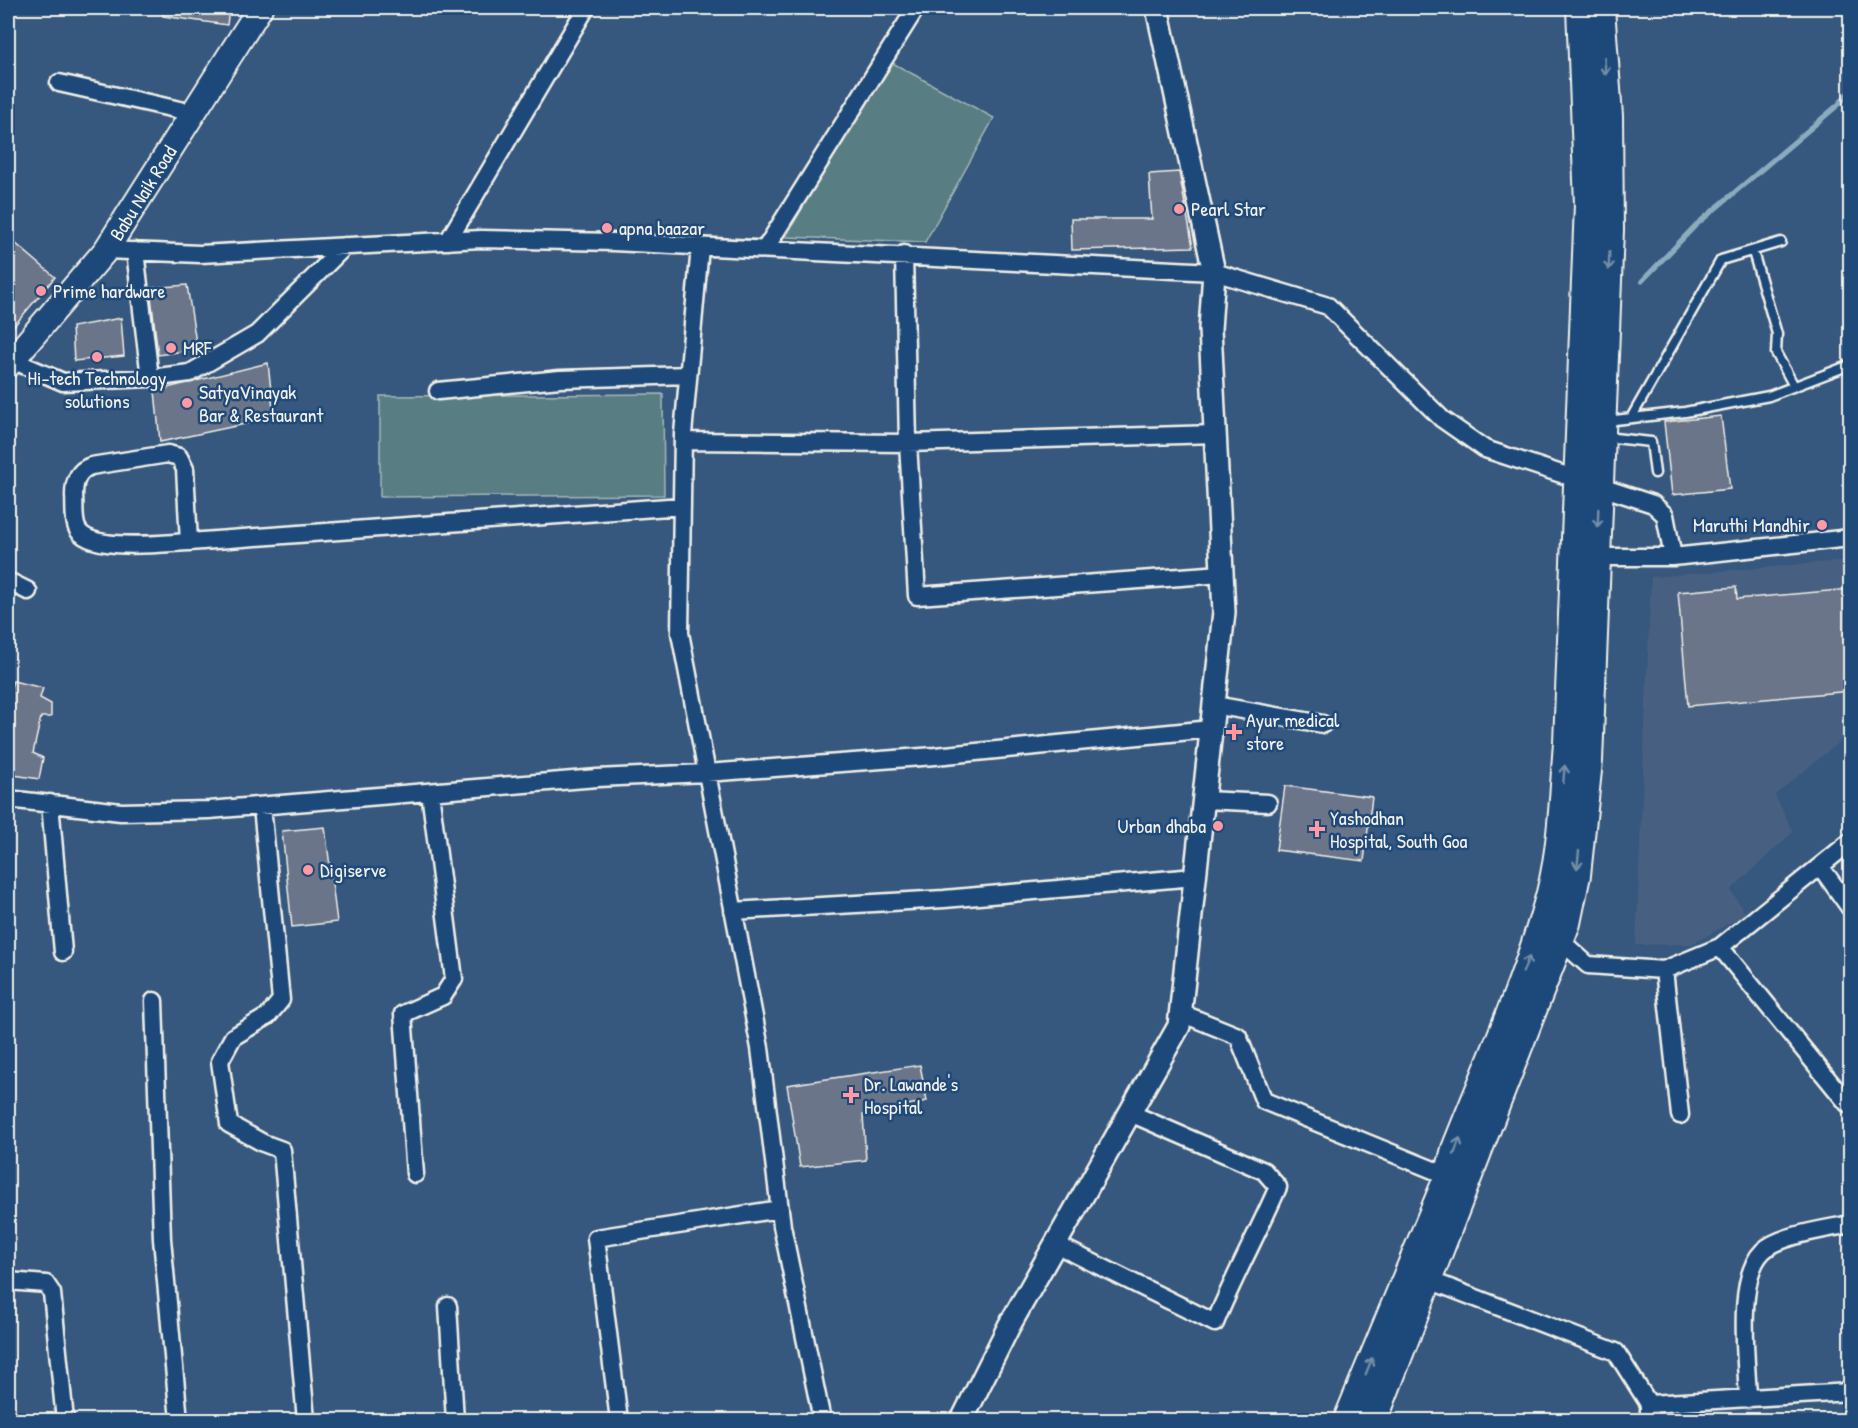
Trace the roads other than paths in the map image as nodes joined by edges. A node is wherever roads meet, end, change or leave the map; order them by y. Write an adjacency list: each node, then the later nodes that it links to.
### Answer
1 (260, 8): 8 (main road, Babu Naik Road)
2 (586, 8): 9 (street)
3 (916, 8): 13 (street)
4 (1157, 8): 18 (street)
5 (1580, 8): 31 (main road)
6 (1601, 8): 26 (main road, one-way to 26)
7 (59, 83): 8 (street)
8 (193, 113): 14 (main road, Babu Naik Road)
9 (448, 241): 11 (street); 12 (street)
10 (1781, 242): 16 (lane)
11 (345, 246): 15 (street); 22 (street)
12 (700, 247): 13 (street); 21 (street)
13 (765, 249): 17 (street)
14 (106, 250): 15 (street); 19 (main road, Babu Naik Road)
15 (135, 251): 22 (street)
16 (1753, 252): 23 (lane); 25 (lane)
17 (904, 254): 18 (street); 29 (street)
18 (1214, 272): 27 (street); 31 (street)
19 (10, 363): 22 (street)
20 (1851, 365): 23 (lane)
21 (688, 375): 24 (street); 28 (street)
22 (150, 378)
23 (1794, 386): 25 (lane)
24 (438, 391)
25 (1631, 418): 26 (lane)
26 (1602, 429): 30 (lane); 31 (main road)
27 (1216, 434): 29 (street); 37 (street)
28 (683, 441): 29 (street); 32 (street)
29 (908, 443): 37 (street)
30 (1655, 473)
31 (1588, 481): 35 (main road, one-way to 35); 36 (street); 65 (main road, one-way to 31)
32 (682, 506): 34 (street); 43 (street)
33 (1851, 538): 36 (street)
34 (189, 542): 34 (street)
35 (1597, 557): 36 (street); 55 (main road, one-way to 55)
36 (1673, 557)
37 (1222, 574): 40 (street)
38 (8, 581): 39 (street)
39 (28, 591)
40 (1214, 705): 41 (street); 42 (street)
41 (1323, 724)
42 (1211, 729): 43 (street); 46 (street)
43 (706, 774): 44 (street); 54 (street)
44 (430, 792): 49 (street); 64 (street)
45 (8, 799): 47 (street)
46 (1204, 800): 48 (street); 52 (street)
47 (50, 803): 49 (street); 57 (street)
48 (1268, 803)
49 (262, 807): 77 (street)
50 (1851, 842): 51 (street)
51 (1821, 866): 53 (street); 56 (street)
52 (1195, 878): 54 (street); 60 (street)
53 (1851, 908)
54 (733, 911): 66 (street)
55 (1561, 941): 58 (street); 69 (main road)
56 (1720, 947): 58 (street); 61 (street)
57 (63, 952)
58 (1664, 970): 63 (street)
59 (154, 1001): 76 (street)
60 (1180, 1013): 62 (street); 65 (street)
61 (1851, 1102)
62 (1130, 1113): 68 (street); 68 (street)
63 (1680, 1115)
64 (415, 1174)
65 (1448, 1176): 82 (main road, one-way to 65)
66 (780, 1209): 79 (street); 80 (street)
67 (1851, 1224): 73 (street)
68 (1055, 1244): 81 (street)
69 (1429, 1280): 74 (street); 83 (main road)
70 (8, 1281): 75 (street)
71 (448, 1306): 78 (street)
72 (1851, 1392): 73 (street)
73 (1748, 1399): 74 (street)
74 (1649, 1412)
75 (65, 1420)
76 (179, 1420)
77 (306, 1420)
78 (455, 1420)
79 (619, 1420)
80 (822, 1420)
81 (962, 1420)
82 (1347, 1420)
83 (1374, 1420)

